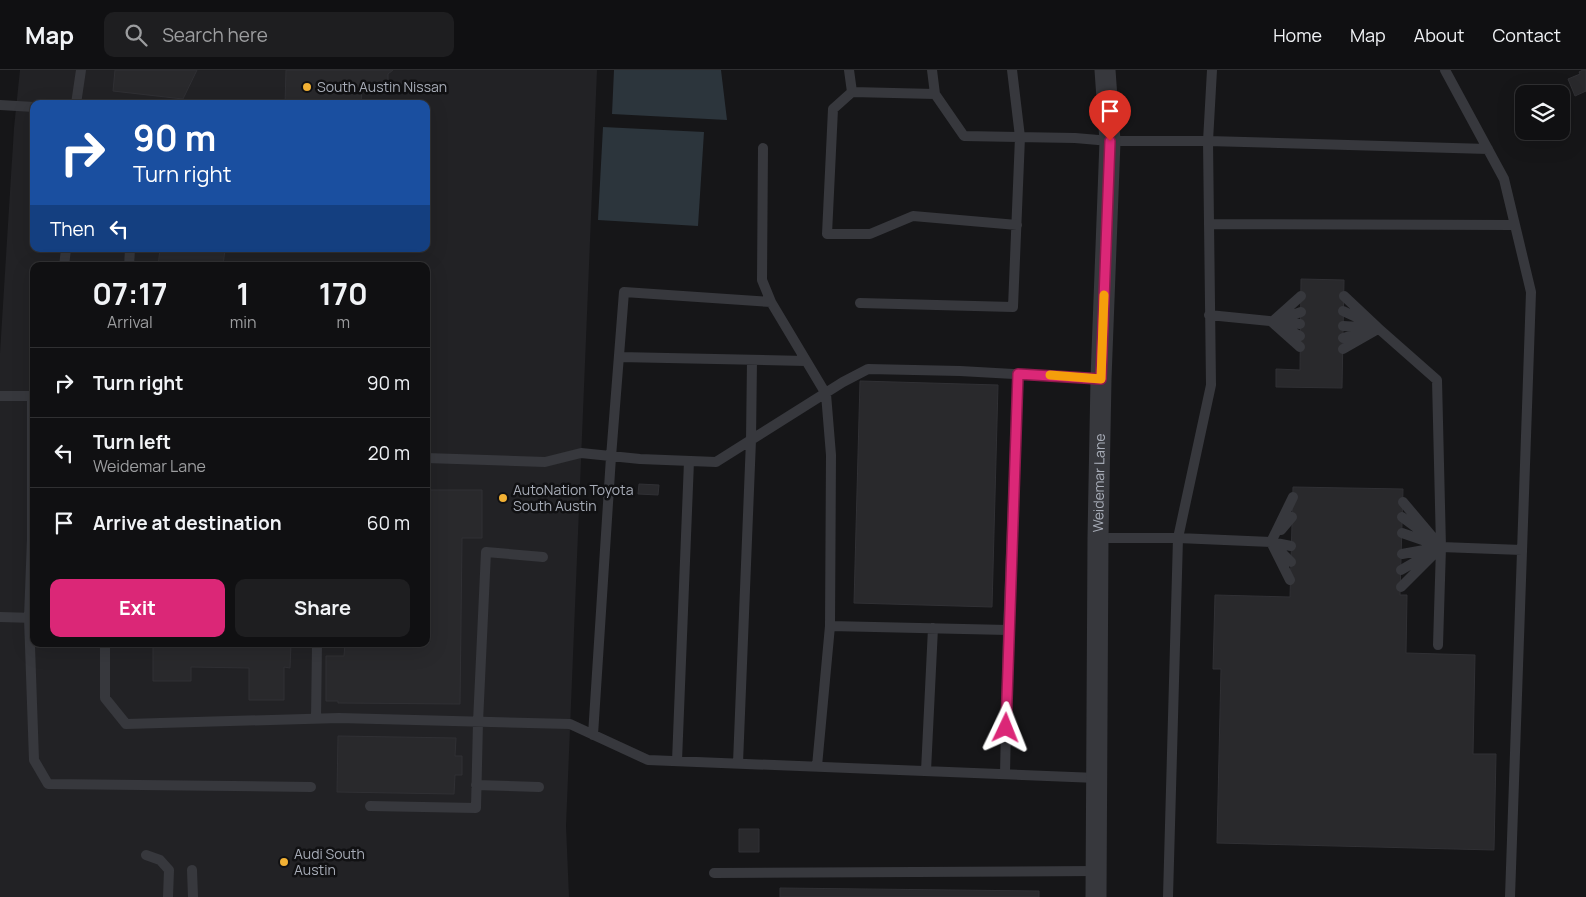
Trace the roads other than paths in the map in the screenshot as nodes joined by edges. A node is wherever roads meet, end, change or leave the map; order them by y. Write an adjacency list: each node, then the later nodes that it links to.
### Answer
1 (80, 70): 10 (lane)
2 (849, 70): 8 (lane)
3 (932, 70): 9 (lane)
4 (1012, 70): 13 (lane)
5 (1105, 70): 14 (street, Weidemar Lane)
6 (1212, 70): 15 (lane)
7 (1445, 70): 17 (lane)
8 (852, 92): 9 (lane); 19 (lane)
9 (935, 94): 13 (lane)
10 (76, 100)
11 (0, 105): 12 (lane)
12 (30, 107)
13 (1020, 137): 14 (lane); 19 (lane)
14 (1110, 141): 15 (lane); 40 (street, Weidemar Lane)
15 (1208, 141): 17 (lane); 18 (lane)
16 (763, 148): 23 (lane)
17 (1488, 148): 20 (lane)
18 (1209, 224): 20 (lane); 27 (lane)
19 (1017, 225): 24 (lane)
20 (1516, 225): 59 (lane)
21 (1301, 296): 28 (lane)
22 (1344, 296): 31 (lane)
23 (771, 302): 36 (lane); 38 (lane)
24 (860, 303)
25 (1301, 312): 28 (lane)
26 (1343, 312): 31 (lane)
27 (1210, 316): 28 (lane); 55 (lane)
28 (1272, 322): 29 (lane); 32 (lane); 34 (lane)
29 (1300, 324)
30 (1343, 326): 31 (lane)
31 (1378, 328): 33 (lane); 35 (lane); 58 (lane)
32 (1300, 336)
33 (1343, 338)
34 (1300, 347)
35 (1343, 349)
36 (619, 357): 37 (lane); 45 (lane)
37 (752, 360): 38 (lane); 44 (lane)
38 (806, 361): 41 (lane)
39 (1018, 374): 40 (lane); 41 (lane); 70 (lane)
40 (1101, 379): 54 (street, Weidemar Lane)
41 (826, 394): 44 (lane); 68 (lane)
42 (0, 396): 43 (lane)
43 (30, 396)
44 (752, 440): 47 (lane); 79 (lane)
45 (611, 457): 46 (lane); 47 (lane); 77 (lane)
46 (430, 458)
47 (689, 461): 78 (lane)
48 (1293, 497): 56 (lane)
49 (1402, 502): 58 (lane)
50 (1402, 516): 58 (lane)
51 (1292, 517): 56 (lane)
52 (1292, 530): 56 (lane)
53 (1402, 533): 58 (lane)
54 (1098, 538): 55 (lane); 83 (street, Weidemar Lane)
55 (1178, 538): 56 (lane); 95 (lane)
56 (1271, 542): 57 (lane); 62 (lane); 64 (lane)
57 (1292, 546)
58 (1441, 547): 59 (lane); 60 (lane); 63 (lane); 65 (lane); 71 (lane)
59 (1522, 550): 96 (lane)
60 (1402, 554)
61 (543, 557): 76 (lane)
62 (1291, 562)
63 (1401, 570)
64 (1290, 580)
65 (1401, 587)
66 (0, 617): 67 (lane)
67 (30, 618)
68 (830, 626): 69 (lane); 80 (lane)
69 (933, 628): 70 (lane); 81 (lane)
70 (1008, 630): 82 (lane)
71 (1438, 645)
72 (32, 647): 85 (lane)
73 (105, 647): 75 (lane)
74 (317, 647): 75 (lane)
75 (316, 719): 76 (lane)
76 (478, 722): 77 (lane); 84 (lane)
77 (593, 735): 78 (lane)
78 (677, 762): 79 (lane)
79 (738, 763): 80 (lane)
80 (817, 766): 81 (lane)
81 (926, 771): 82 (lane)
82 (1005, 774): 83 (lane)
83 (1097, 778): 90 (street, Weidemar Lane)
84 (476, 785): 86 (lane); 87 (lane)
85 (310, 787)
86 (539, 787)
87 (370, 806)
88 (146, 856): 92 (lane)
89 (192, 870): 93 (lane)
90 (1097, 871): 91 (lane); 94 (street, Weidemar Lane)
91 (714, 873)
92 (168, 897)
93 (193, 897)
94 (1096, 897)
95 (1168, 897)
96 (1510, 897)

